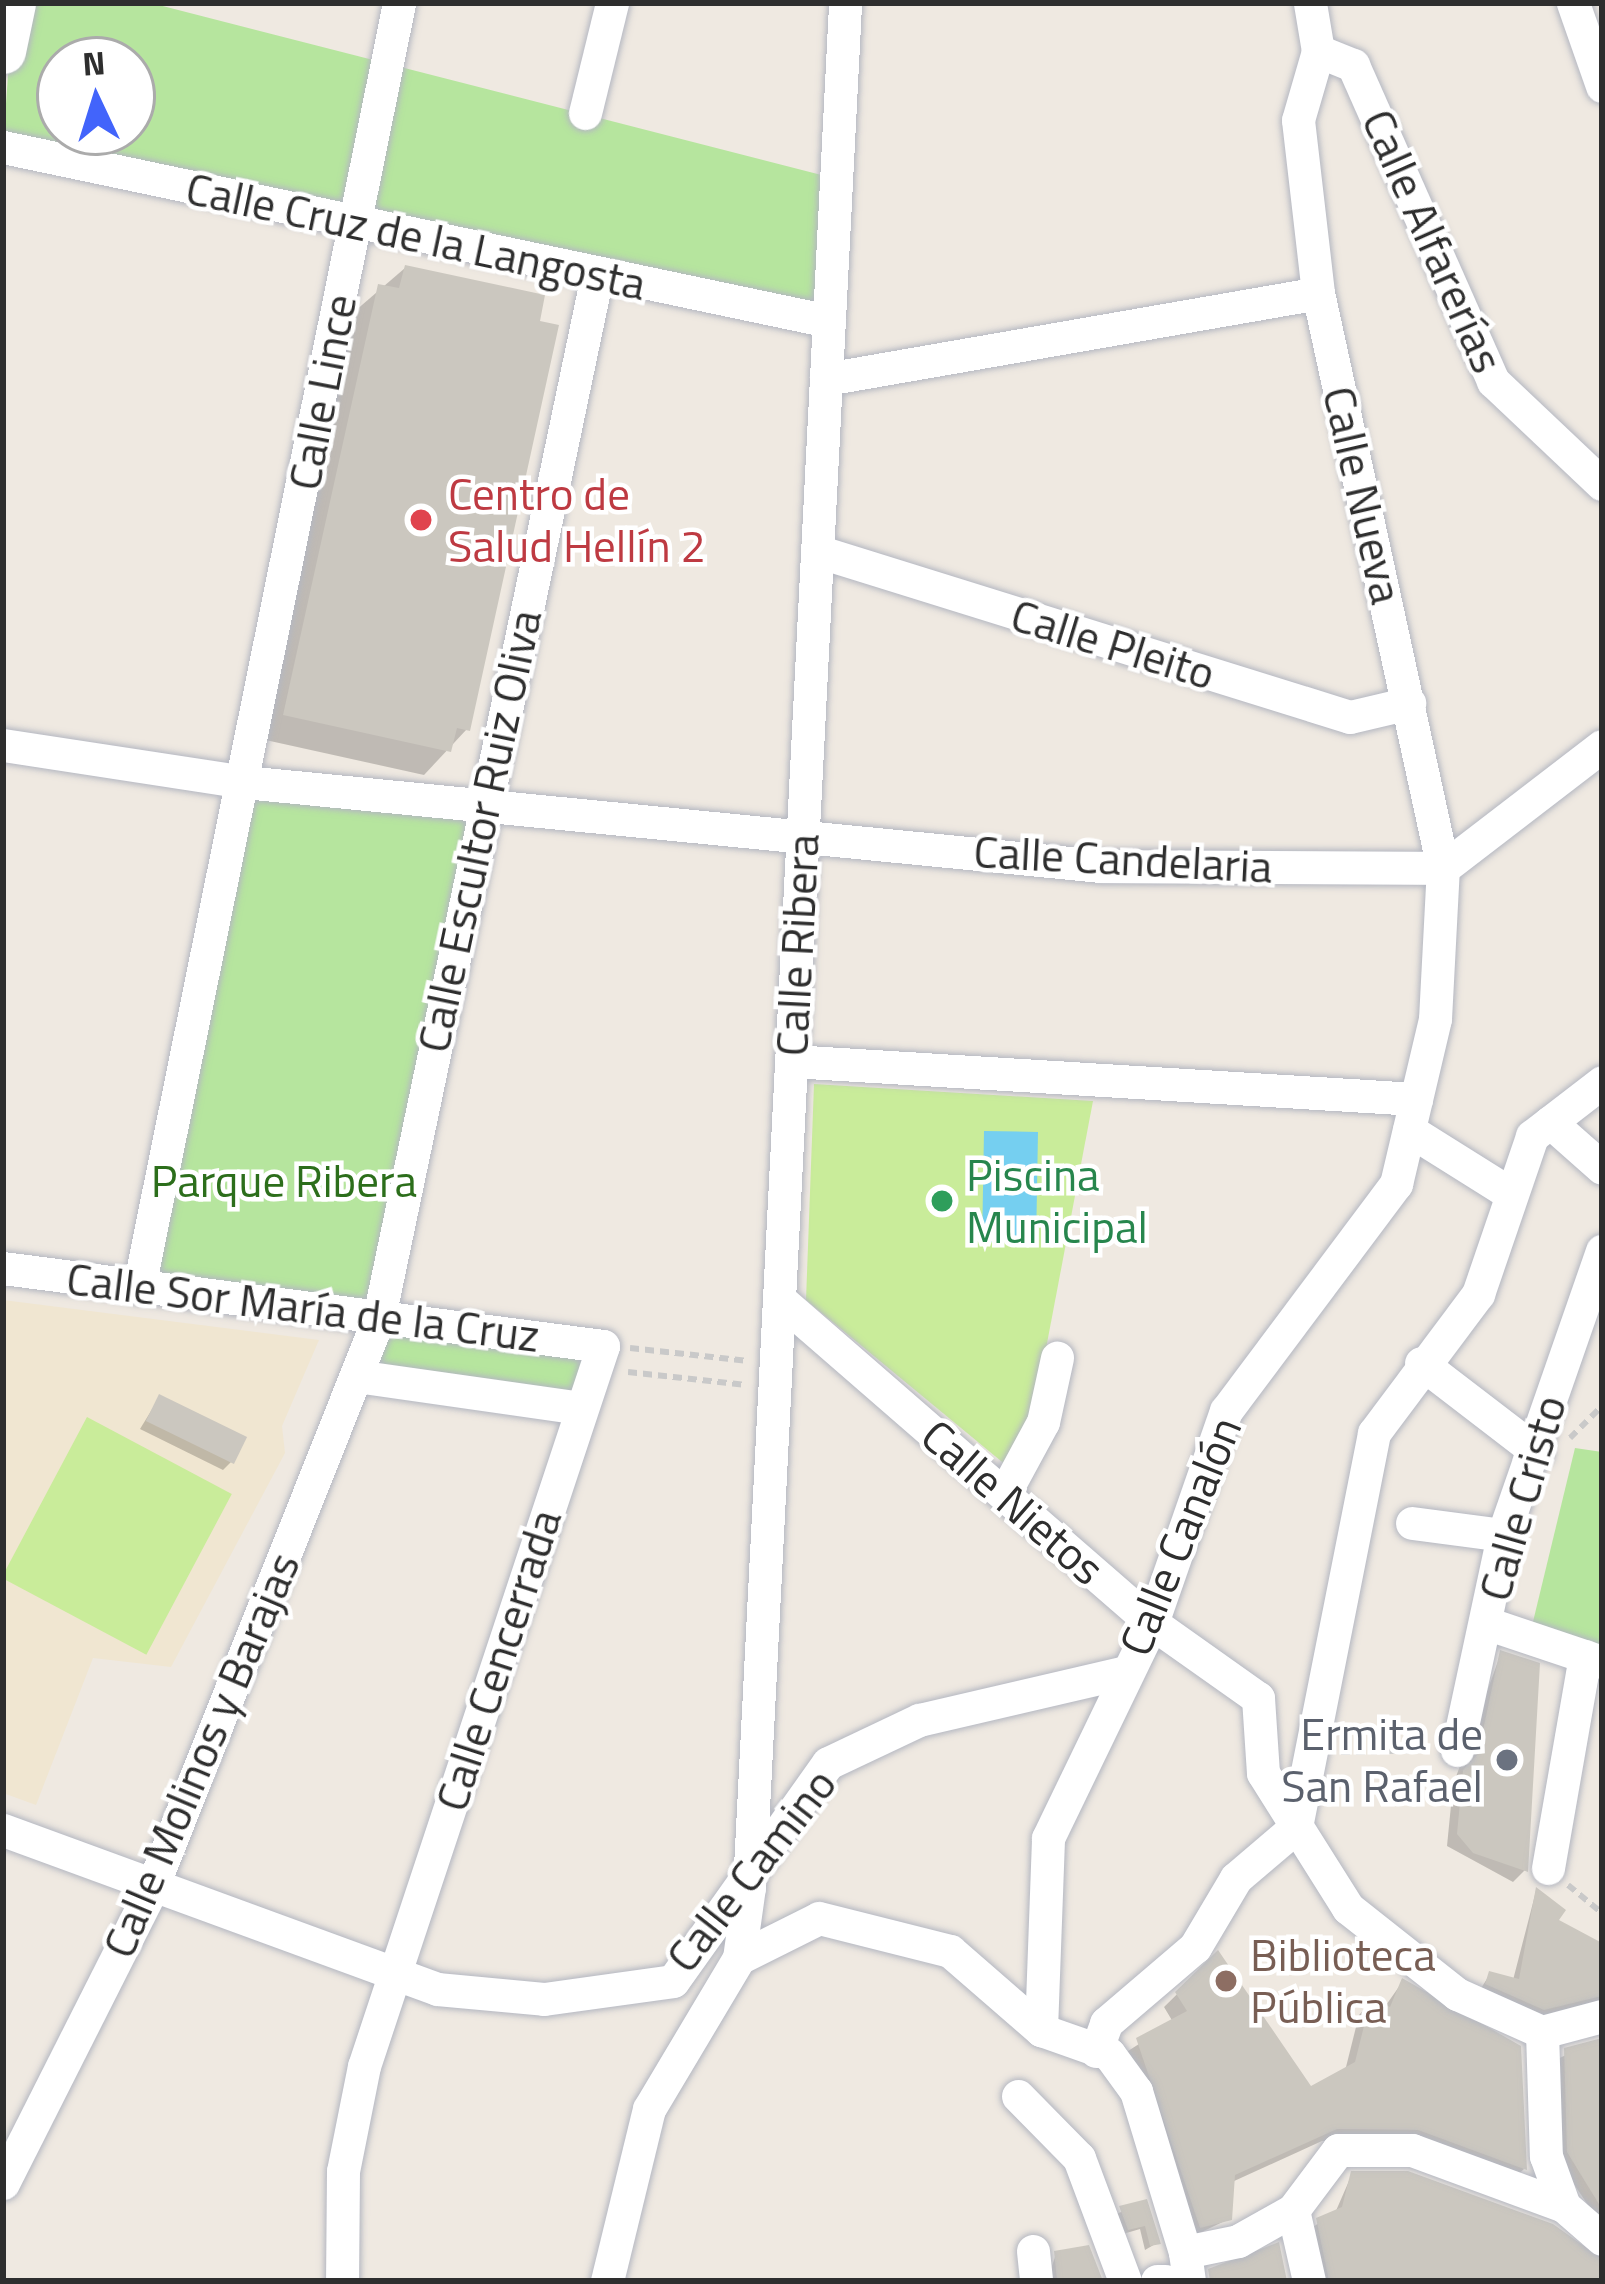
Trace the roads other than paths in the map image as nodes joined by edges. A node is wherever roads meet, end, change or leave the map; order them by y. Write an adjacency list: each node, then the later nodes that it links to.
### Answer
1 (13, 3): 7 (street)
2 (398, 3): 12 (street, Calle Lince)
3 (612, 3): 10 (street)
4 (845, 3): 15 (street, Calle Ribera)
5 (1310, 3): 8 (street)
6 (1573, 3): 9 (street)
7 (3, 51)
8 (1318, 51): 14 (street, Calle Nueva); 17 (street, Calle Alfarerías)
9 (1602, 86)
10 (585, 113)
11 (3, 147): 12 (street, Calle Cruz de la Langosta)
12 (355, 227): 13 (street, Calle Cruz de la Langosta); 22 (street, Calle Lince)
13 (597, 275): 15 (street, Calle Cruz de la Langosta); 23 (street, Calle Escultor Ruiz Oliva)
14 (1318, 293): 16 (street); 19 (street, Calle Nueva)
15 (830, 321): 16 (street, Calle Ribera)
16 (826, 379): 18 (street, Calle Ribera)
17 (1602, 484)
18 (818, 551): 19 (street, Calle Pleito); 24 (street, Calle Ribera)
19 (1409, 703): 25 (street, Calle Nueva)
20 (3, 745): 22 (street, Calle Candelaria)
21 (1602, 746): 25 (street)
22 (244, 782): 23 (street, Calle Candelaria); 34 (street, Calle Lince)
23 (483, 807): 24 (street, Calle Candelaria); 36 (street, Calle Escultor Ruiz Oliva)
24 (803, 836): 25 (street, Calle Candelaria); 26 (street, Calle Ribera)
25 (1443, 868): 28 (street, Calle Canalón)
26 (791, 1061): 28 (street); 35 (street, Calle Ribera)
27 (1602, 1082): 29 (street)
28 (1413, 1114): 31 (street); 46 (street, Calle Canalón)
29 (1550, 1122): 30 (street); 31 (street)
30 (1602, 1168)
31 (1511, 1194): 39 (street)
32 (1602, 1251): 42 (street, Calle Cristo)
33 (3, 1268): 34 (street, Calle Sor María de la Cruz)
34 (139, 1287): 36 (street, Calle Sor María de la Cruz)
35 (779, 1299): 43 (street, Calle Nietos); 54 (street, Calle Ribera)
36 (379, 1317): 37 (street, Calle Sor María de la Cruz); 40 (street, Calle Molinos y Barajas)
37 (599, 1357): 41 (street, Calle Cencerrada)
38 (1057, 1358): 43 (street)
39 (1421, 1364): 42 (street); 51 (street)
40 (356, 1376): 41 (street); 55 (street, Calle Molinos y Barajas)
41 (582, 1408): 57 (street, Calle Cencerrada)
42 (1537, 1452): 45 (street, Calle Cristo)
43 (1004, 1494): 46 (street, Calle Nietos)
44 (1412, 1522): 45 (street)
45 (1503, 1535): 47 (street, Calle Cristo)
46 (1153, 1623): 49 (street, Calle Canalón); 51 (street, Calle Nietos)
47 (1486, 1623): 48 (street); 50 (street, Calle Cristo)
48 (1593, 1659): 53 (street)
49 (1125, 1672): 54 (street, Calle Camino); 59 (street, Calle Canalón)
50 (1457, 1750)
51 (1296, 1827): 60 (street); 61 (street)
52 (3, 1830): 55 (street, Calle Camino)
53 (1548, 1868)
54 (749, 1887): 56 (street, Calle Ribera); 57 (street, Calle Camino)
55 (152, 1890): 57 (street, Calle Camino); 63 (street, Calle Molinos y Barajas)
56 (739, 1958): 59 (street); 69 (street)
57 (393, 1975): 68 (street)
58 (1602, 2016): 60 (street)
59 (1041, 2030): 61 (street)
60 (1542, 2032): 64 (street)
61 (1096, 2051): 67 (street)
62 (1018, 2096): 70 (street)
63 (3, 2183)
64 (1564, 2206): 65 (street); 66 (street)
65 (1293, 2210): 67 (street); 71 (street)
66 (1602, 2239)
67 (1187, 2267)
68 (345, 2280)
69 (607, 2281)
70 (1125, 2281)
71 (1309, 2281)

